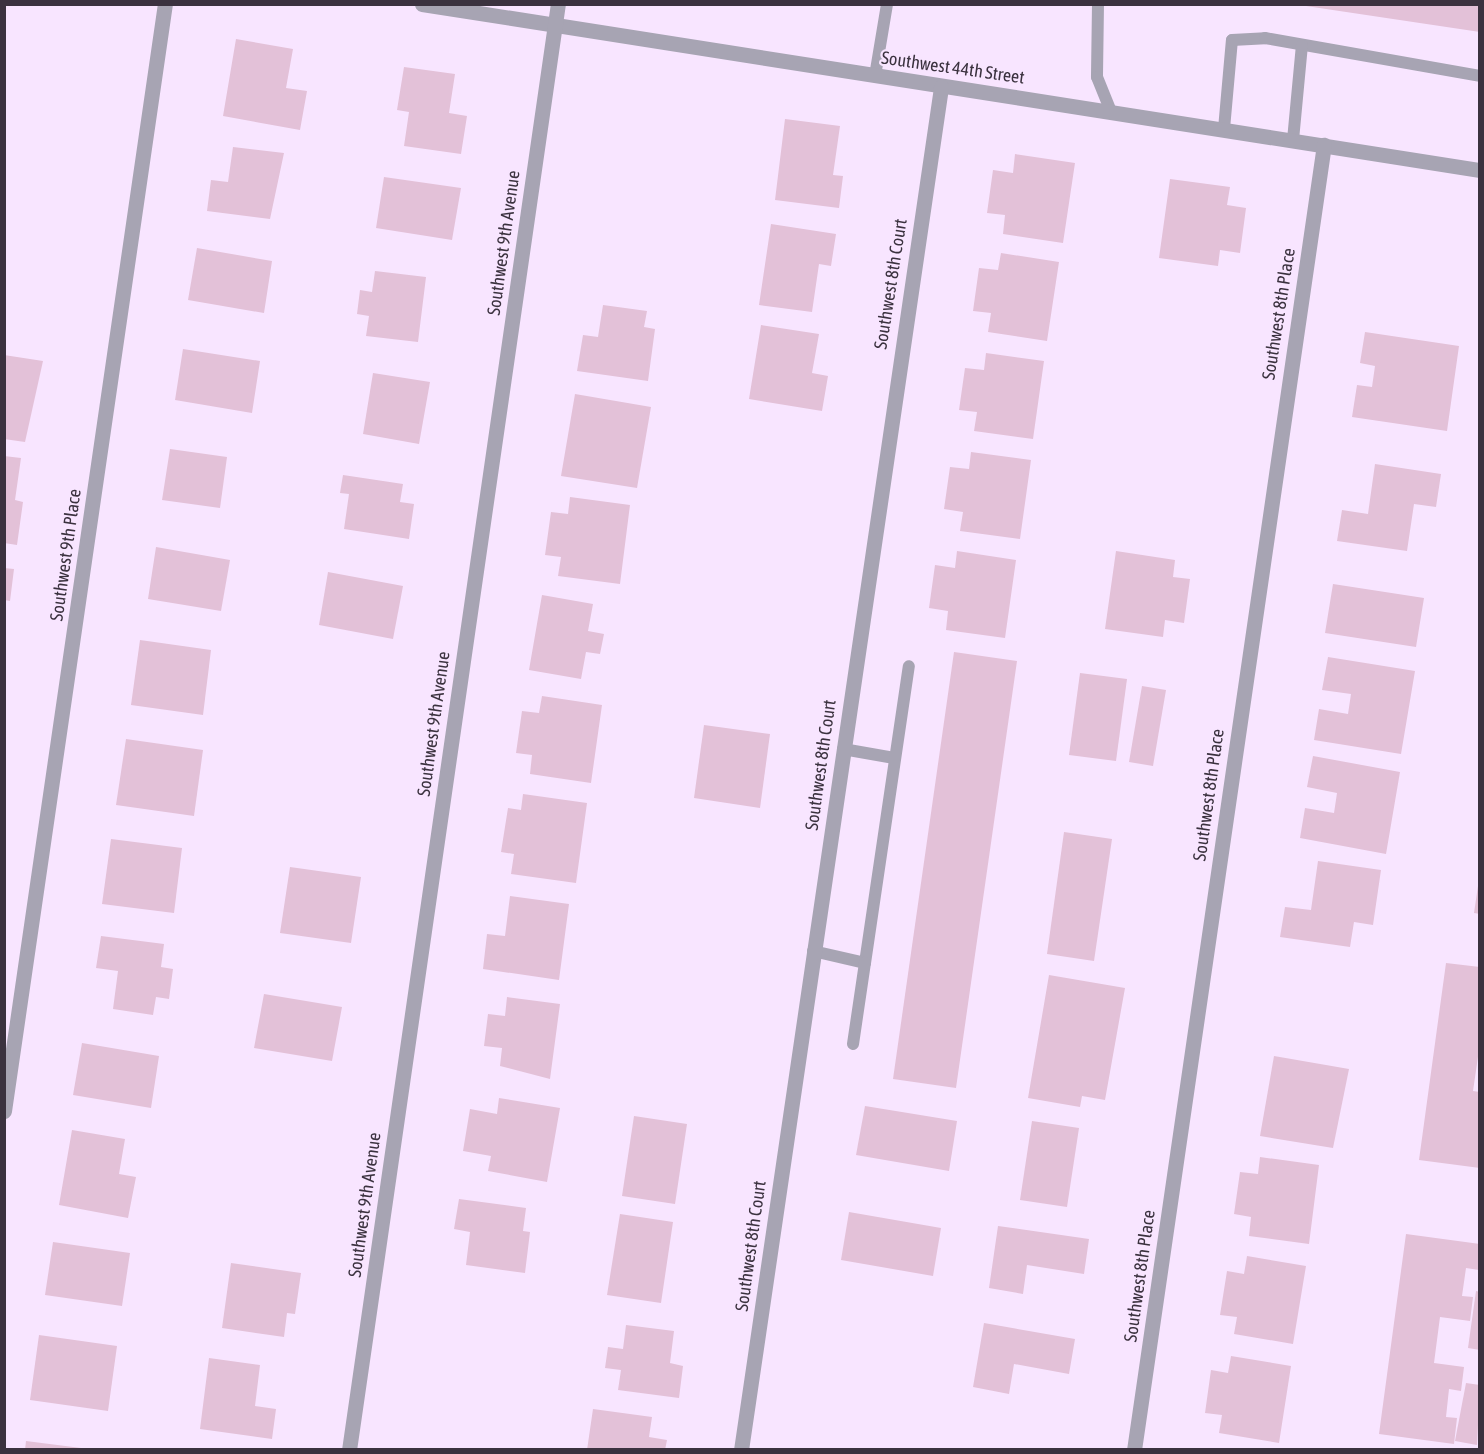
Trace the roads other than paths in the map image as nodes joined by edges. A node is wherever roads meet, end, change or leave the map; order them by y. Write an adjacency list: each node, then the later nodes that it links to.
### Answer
1 (165, 4): 22 (street, Southwest 9th Place)
2 (422, 4): 6 (street, Southwest 44th Street)
3 (558, 4): 6 (street, Southwest 9th Avenue)
4 (887, 4): 8 (lane)
5 (1098, 4): 11 (lane)
6 (555, 26): 8 (street, Southwest 44th Street); 23 (street, Southwest 9th Avenue)
7 (1302, 45): 9 (lane); 12 (lane); 13 (lane)
8 (875, 76): 10 (street, Southwest 44th Street)
9 (1479, 76)
10 (941, 87): 11 (street, Southwest 44th Street); 17 (street, Southwest 8th Court)
11 (1111, 111): 12 (street, Southwest 44th Street)
12 (1224, 129): 13 (street, Southwest 44th Street)
13 (1293, 140): 14 (street, Southwest 44th Street)
14 (1324, 146): 15 (street, Southwest 44th Street); 25 (street, Southwest 8th Place)
15 (1479, 170)
16 (909, 666): 18 (lane)
17 (843, 748): 18 (lane); 19 (street, Southwest 8th Court)
18 (894, 758): 20 (lane)
19 (813, 951): 20 (lane); 24 (street, Southwest 8th Court)
20 (865, 963): 21 (lane)
21 (853, 1044)
22 (4, 1111)
23 (349, 1449)
24 (741, 1449)
25 (1134, 1449)

